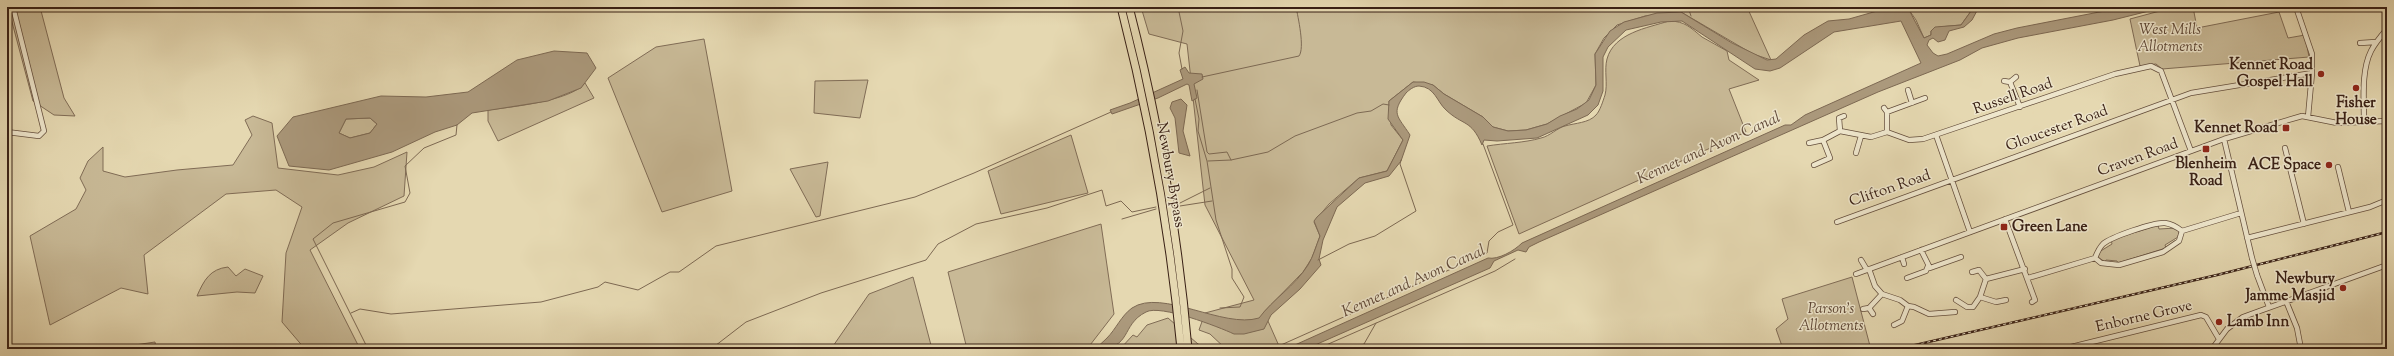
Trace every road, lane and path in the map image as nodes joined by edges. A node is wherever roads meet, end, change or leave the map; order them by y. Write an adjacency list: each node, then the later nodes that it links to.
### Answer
1 (13, 7): 23 (street)
2 (1121, 7): 13 (highway, Newbury Bypass)
3 (1128, 7): 13 (highway, Newbury Bypass)
4 (2296, 7): 8 (street)
5 (2387, 29): 6 (street)
6 (2376, 42): 7 (street); 21 (street)
7 (2360, 43)
8 (2312, 73): 15 (street, Gloucester Road); 19 (street)
9 (2016, 77): 11 (street)
10 (2004, 82): 11 (street)
11 (2010, 82): 17 (street)
12 (1908, 90): 16 (street)
13 (1146, 92): 61 (highway, Newbury Bypass)
14 (1925, 98): 16 (street)
15 (2170, 100): 17 (street, Russell Road); 31 (street); 35 (street, Gloucester Road)
16 (1912, 102): 24 (street)
17 (2020, 107): 25 (street, Russell Road)
18 (1844, 116): 22 (street)
19 (2308, 117): 21 (street, Craven Road); 27 (street, Craven Road)
20 (2387, 121): 21 (street, Craven Road)
21 (2364, 122)
22 (1840, 131): 26 (street); 28 (street)
23 (7, 132)
24 (1887, 132): 25 (street, Russell Road); 26 (street)
25 (1936, 135): 35 (street)
26 (1861, 136): 32 (street)
27 (2224, 139): 31 (street, Craven Road); 38 (street)
28 (1823, 140): 29 (street); 33 (street)
29 (1809, 143)
30 (2285, 148): 41 (street)
31 (2191, 151): 39 (street, Craven Road)
32 (1855, 153)
33 (1814, 165)
34 (2338, 167): 37 (street)
35 (1951, 180): 40 (street, Clifton Road); 43 (street)
36 (2387, 200): 37 (street)
37 (2349, 212): 41 (street)
38 (2241, 213): 42 (street); 44 (street)
39 (2005, 219): 43 (street, Craven Road); 53 (street)
40 (1837, 222)
41 (2304, 224): 44 (street)
42 (2182, 231): 48 (street); 48 (street)
43 (1970, 232): 45 (street, Craven Road)
44 (2247, 238): 68 (street, bridge)
45 (1921, 250): 46 (street, Craven Road); 54 (street)
46 (1902, 257): 50 (street); 52 (street, Craven Road)
47 (1961, 257): 54 (street)
48 (2096, 258): 58 (street)
49 (1860, 260): 52 (street)
50 (1904, 264)
51 (2387, 265): 65 (street)
52 (1868, 269): 56 (street, Craven Road); 60 (street)
53 (2025, 269): 58 (street); 59 (street)
54 (1927, 271): 57 (street)
55 (1972, 272): 59 (street)
56 (1856, 274)
57 (1907, 278)
58 (2028, 278): 66 (street)
59 (1986, 279): 62 (street)
60 (1882, 294): 67 (street); 69 (street)
61 (1179, 296): 75 (highway, Newbury Bypass); 76 (highway, Newbury Bypass)
62 (1980, 297): 63 (street); 64 (street)
63 (1956, 300)
64 (2006, 300)
65 (2288, 300): 68 (street); 79 (street)
66 (2032, 302)
67 (1908, 306): 71 (street); 73 (street)
68 (2269, 307): 74 (street)
69 (1870, 308): 70 (street); 72 (street)
70 (1863, 309)
71 (1955, 312)
72 (1873, 314)
73 (1894, 325)
74 (2219, 339): 77 (street, Enborne Grove); 78 (street)
75 (1180, 349)
76 (1188, 349)
77 (2063, 349)
78 (2212, 349)
79 (2301, 349)

